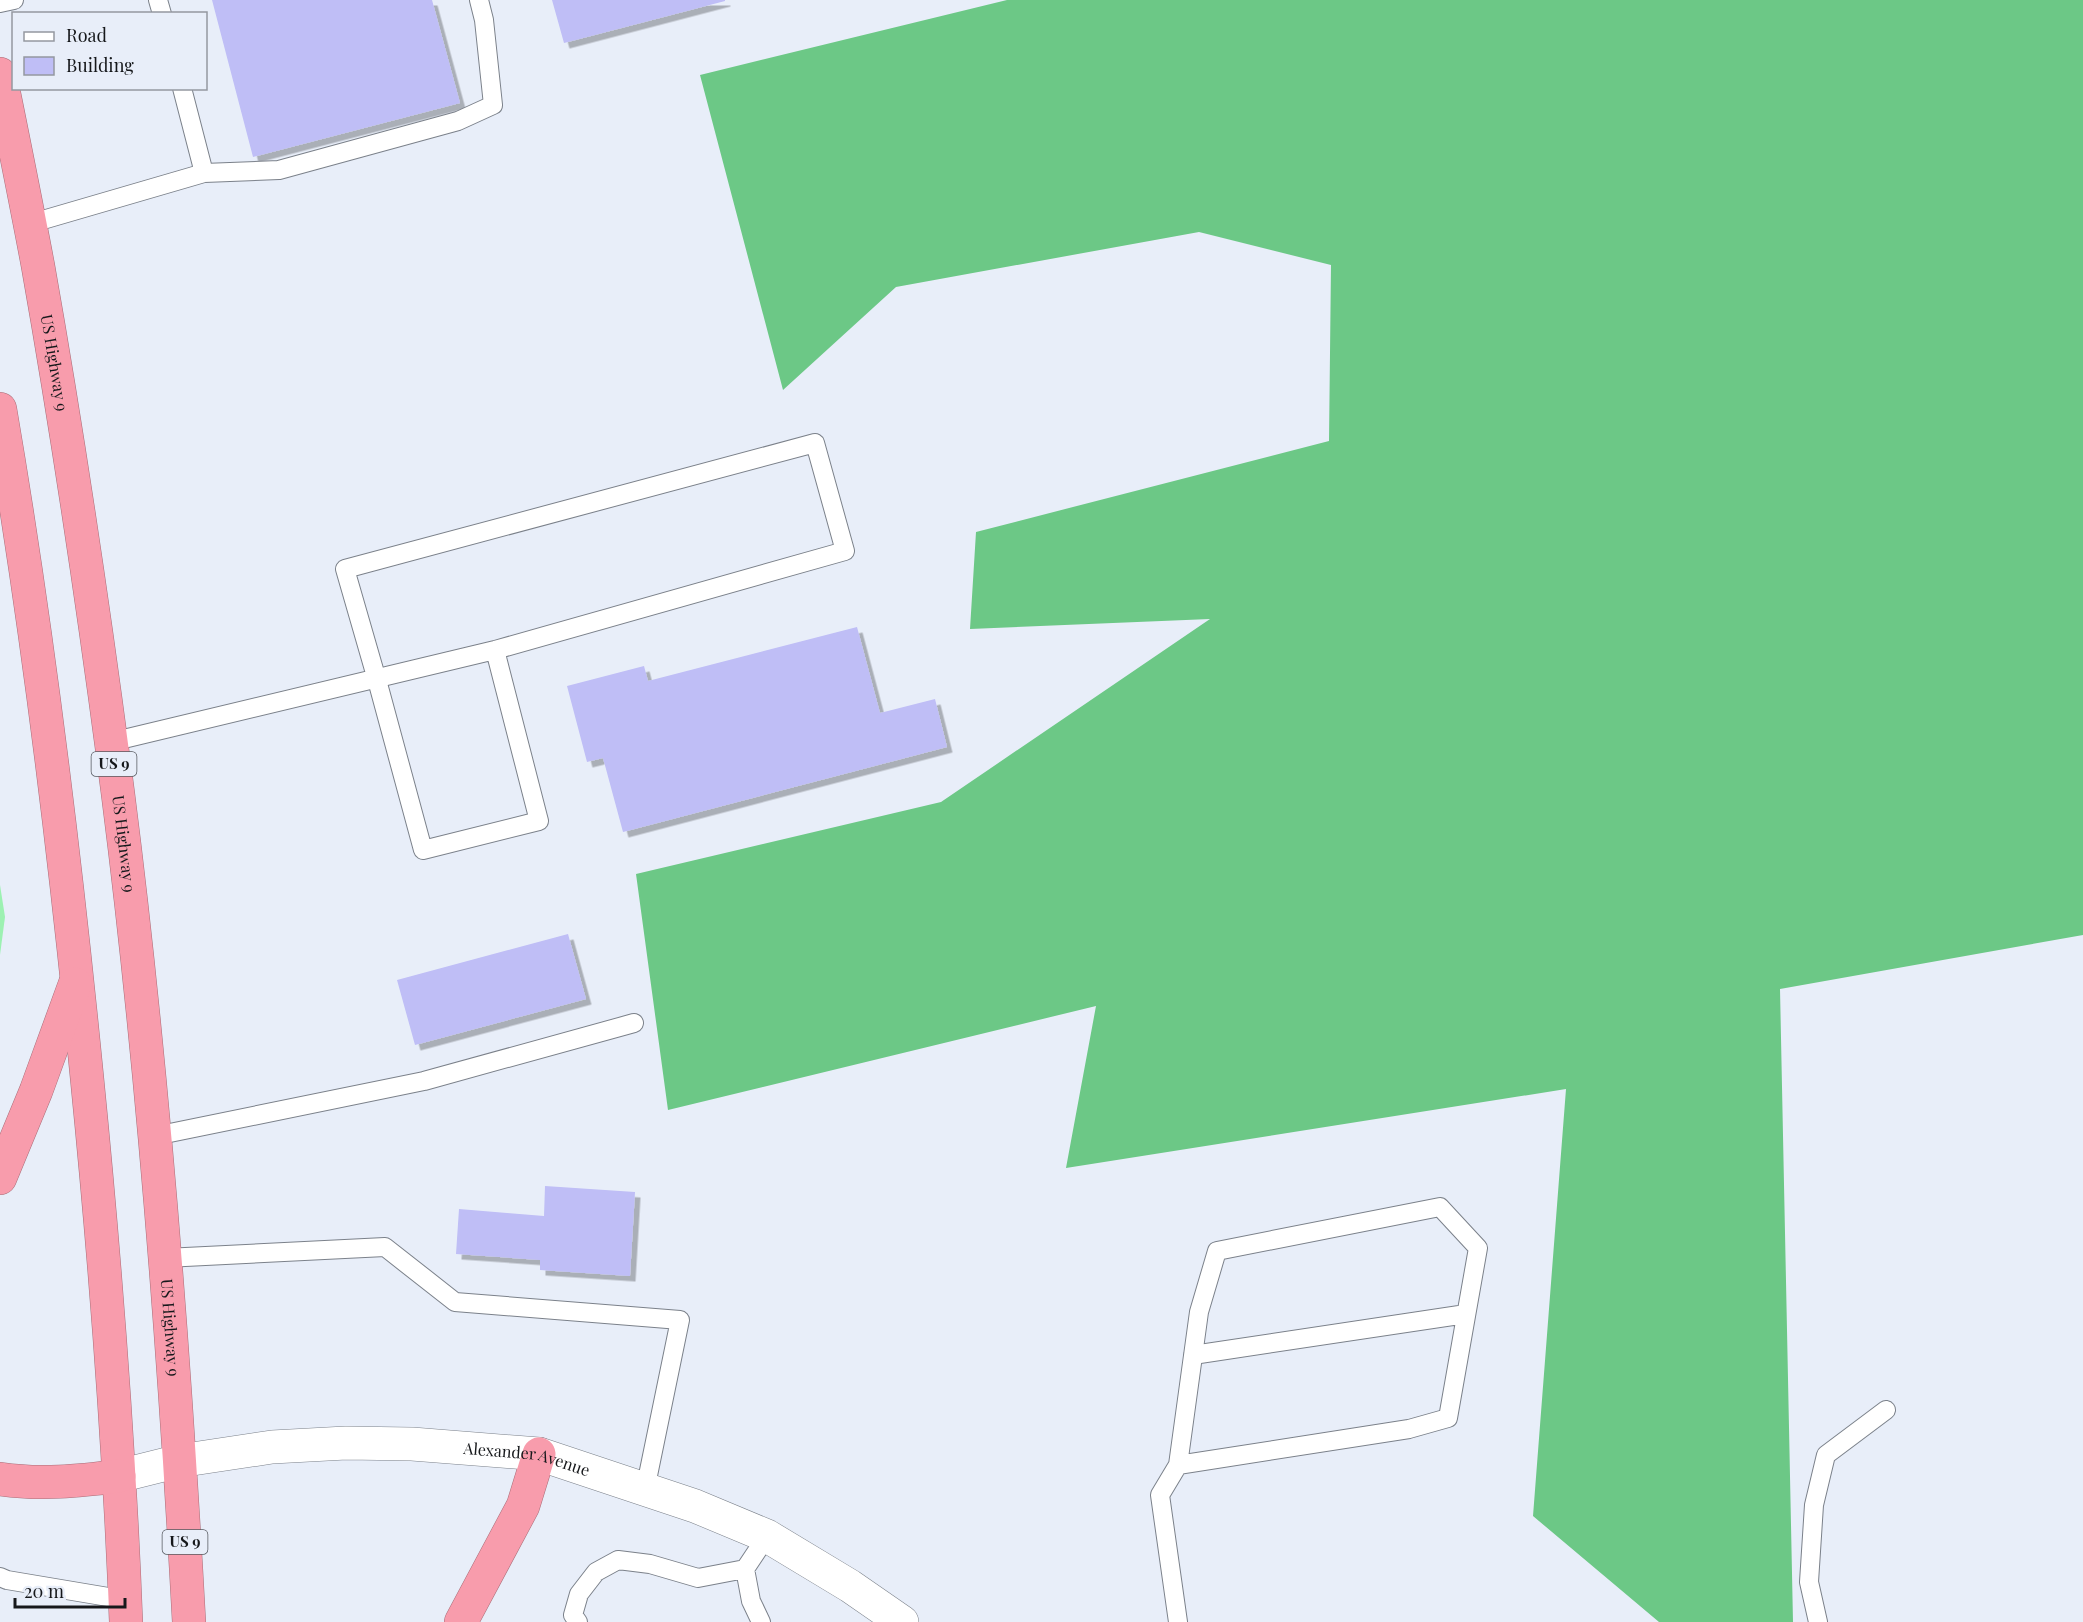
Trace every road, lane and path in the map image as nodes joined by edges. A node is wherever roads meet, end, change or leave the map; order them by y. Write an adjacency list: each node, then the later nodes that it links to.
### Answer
1 (14, 0): 3 (lane)
2 (479, 0): 6 (lane)
3 (0, 3)
4 (0, 74): 7 (highway, US Highway 9 / US 9)
5 (183, 90): 6 (lane)
6 (204, 172): 7 (lane)
7 (29, 224): 11 (highway, US Highway 9 / US 9)
8 (0, 409): 12 (highway)
9 (495, 651): 10 (lane); 10 (lane); 10 (lane)
10 (377, 680): 11 (lane)
11 (111, 742): 14 (highway, US Highway 9 / US 9)
12 (77, 977): 15 (highway); 23 (highway)
13 (634, 1023): 14 (lane)
14 (155, 1136): 16 (highway, US Highway 9 / US 9)
15 (0, 1178)
16 (165, 1258): 21 (highway, US Highway 9 / US 9); 25 (lane)
17 (1466, 1314): 18 (lane); 18 (lane); 22 (lane)
18 (1193, 1355): 22 (lane)
19 (1886, 1410): 36 (lane)
20 (539, 1454): 21 (street, Alexander Avenue); 25 (street, Alexander Avenue); 31 (highway)
21 (180, 1461): 23 (street, Alexander Avenue); 30 (highway, US Highway 9 / US 9)
22 (1178, 1465): 35 (lane)
23 (119, 1476): 24 (highway); 29 (highway)
24 (0, 1479)
25 (645, 1490): 26 (street, Alexander Avenue)
26 (768, 1536): 27 (lane); 34 (street, Alexander Avenue)
27 (745, 1569): 32 (lane); 33 (lane)
28 (0, 1577): 29 (lane)
29 (126, 1611)
30 (189, 1622)
31 (460, 1622)
32 (578, 1622)
33 (761, 1622)
34 (902, 1622)
35 (1178, 1622)
36 (1818, 1622)

